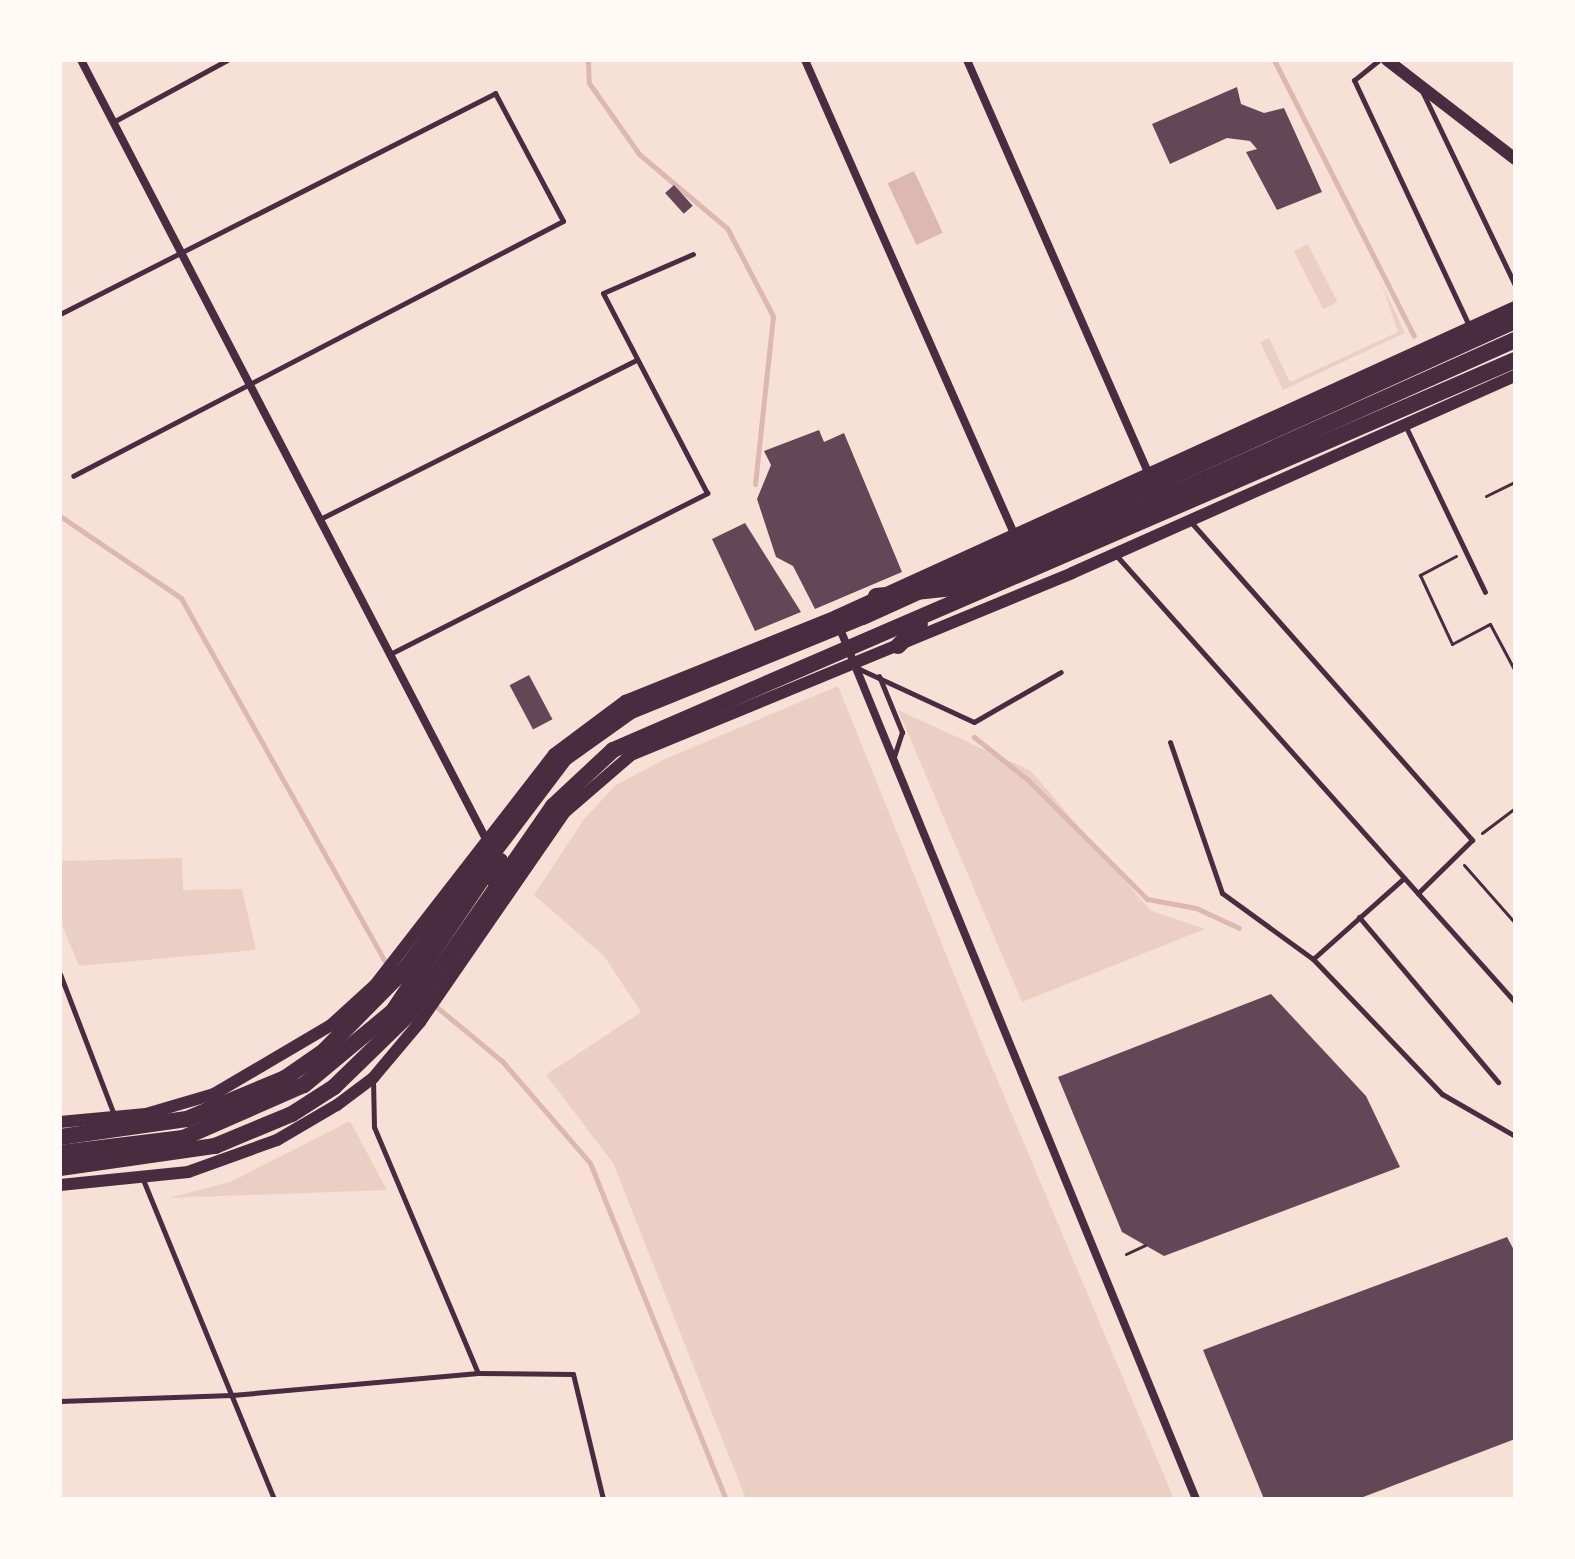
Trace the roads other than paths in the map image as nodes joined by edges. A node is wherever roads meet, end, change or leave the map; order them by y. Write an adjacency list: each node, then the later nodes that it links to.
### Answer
1 (81, 60): 8 (street)
2 (227, 60): 8 (lane)
3 (805, 60): 29 (street)
4 (967, 60): 25 (street)
5 (1379, 60): 17 (lane)
6 (1387, 60): 7 (street)
7 (1418, 82): 9 (street); 12 (lane)
8 (113, 122): 10 (street)
9 (1515, 159)
10 (180, 252): 14 (lane); 23 (street); 23 (lane)
11 (693, 254): 20 (lane)
12 (1515, 285)
13 (1515, 307): 15 (street)
14 (60, 314)
15 (1496, 316): 17 (street); 19 (lane)
16 (1515, 321): 42 (highway)
17 (1470, 327): 25 (street)
18 (1515, 340): 31 (highway)
19 (1515, 351)
20 (637, 360): 27 (lane); 36 (lane)
21 (1515, 360): 43 (highway)
22 (1515, 376): 24 (street)
23 (249, 384): 26 (lane); 27 (street)
24 (1404, 424): 28 (street); 32 (lane)
25 (1148, 473): 29 (street)
26 (73, 476)
27 (319, 519): 36 (street)
28 (1189, 520): 30 (street); 48 (lane)
29 (1015, 536): 33 (street)
30 (1114, 554): 35 (street); 47 (lane)
31 (968, 585): 33 (highway); 35 (highway)
32 (1485, 592)
33 (876, 596): 34 (street)
34 (836, 616): 37 (street); 44 (street)
35 (898, 646): 37 (street)
36 (389, 655): 44 (street)
37 (850, 666): 39 (lane); 41 (street); 46 (street)
38 (1061, 672): 39 (lane)
39 (878, 675): 41 (lane)
40 (1170, 742): 51 (lane)
41 (892, 765): 71 (street)
42 (515, 820): 49 (highway); 61 (highway)
43 (532, 834): 49 (highway); 63 (highway)
44 (484, 838): 45 (street); 54 (street)
45 (502, 859): 46 (street); 55 (street)
46 (521, 874): 56 (street)
47 (1404, 878): 48 (lane); 50 (lane)
48 (1418, 893): 53 (lane)
49 (473, 899): 62 (highway)
50 (1359, 917): 51 (lane); 57 (lane)
51 (1313, 959): 60 (lane)
52 (60, 974): 58 (lane)
53 (1515, 1002)
54 (340, 1016): 55 (street); 58 (street)
55 (379, 1060): 56 (street)
56 (373, 1078): 64 (street); 66 (lane)
57 (1498, 1082)
58 (115, 1118): 59 (street)
59 (60, 1122)
60 (1515, 1136)
61 (60, 1137)
62 (60, 1153)
63 (60, 1168)
64 (144, 1182): 65 (street); 67 (lane)
65 (60, 1185)
66 (478, 1373): 67 (lane); 70 (lane)
67 (232, 1395): 68 (lane); 69 (lane)
68 (60, 1401)
69 (274, 1499)
70 (603, 1499)
71 (1196, 1499)

